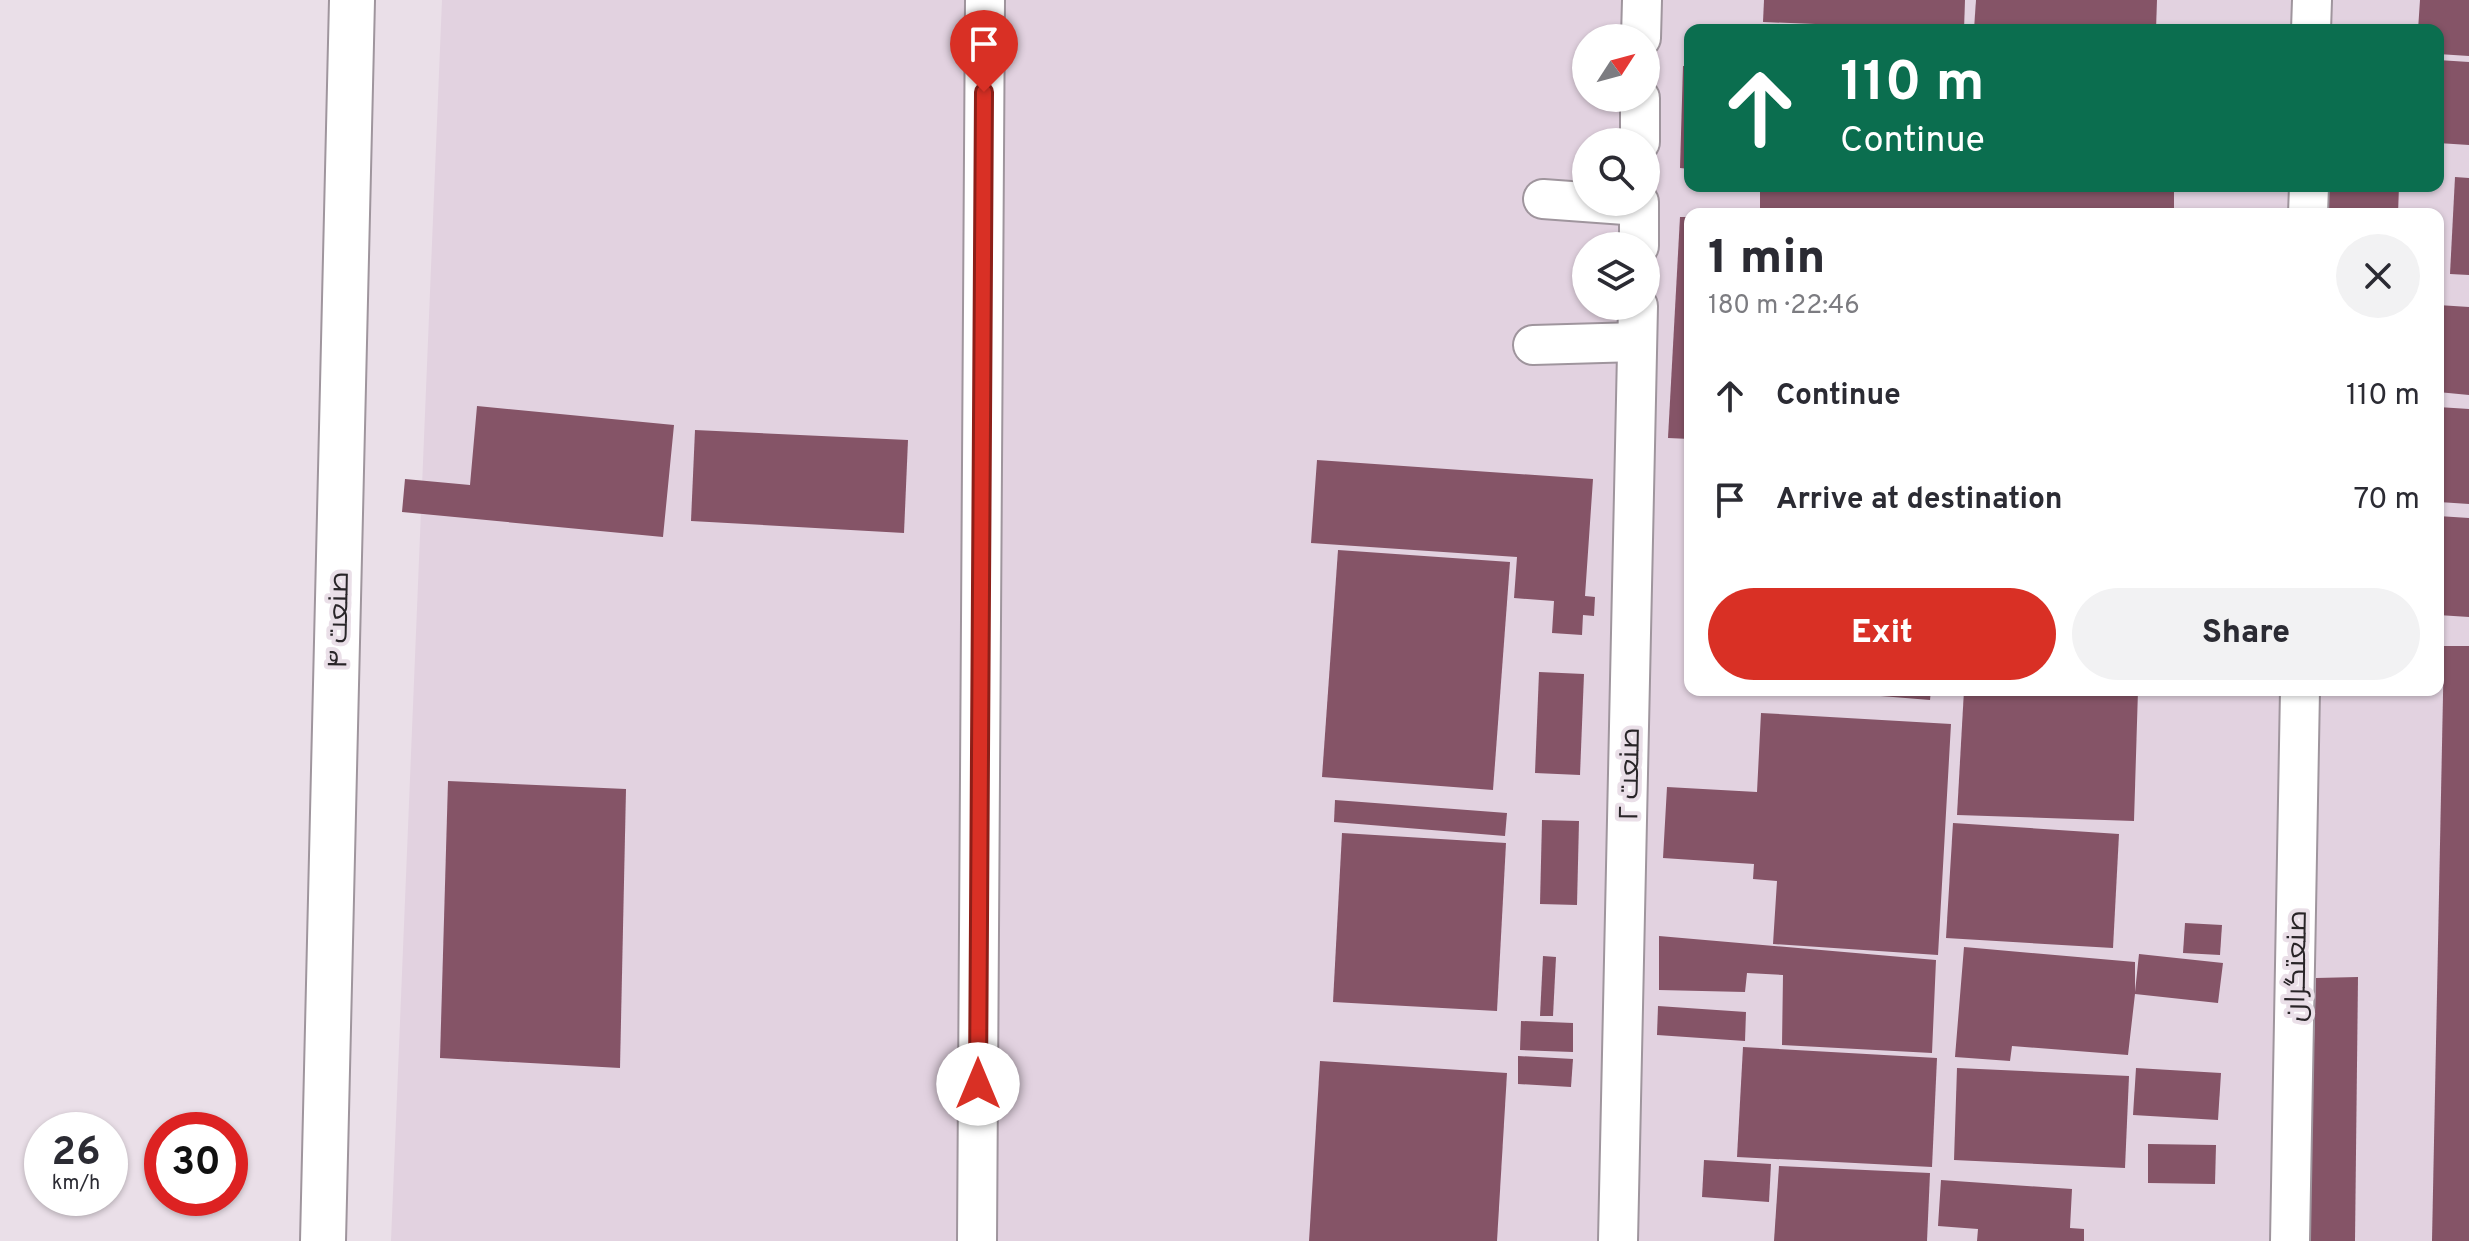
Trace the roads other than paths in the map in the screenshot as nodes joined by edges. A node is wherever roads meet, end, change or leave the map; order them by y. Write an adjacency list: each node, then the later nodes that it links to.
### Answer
1 (352, 0): 12 (street, صنعت ۴)
2 (985, 0): 13 (street)
3 (1642, 0): 5 (street)
4 (2312, 0): 6 (street)
5 (1641, 24)
6 (2311, 24)
7 (1543, 199): 8 (street)
8 (1572, 201)
9 (1637, 324): 10 (street); 14 (street, صنعت ۲)
10 (1533, 345)
11 (2300, 696): 15 (street, صنعتگران)
12 (323, 1241)
13 (977, 1241)
14 (1618, 1241)
15 (2290, 1241)

